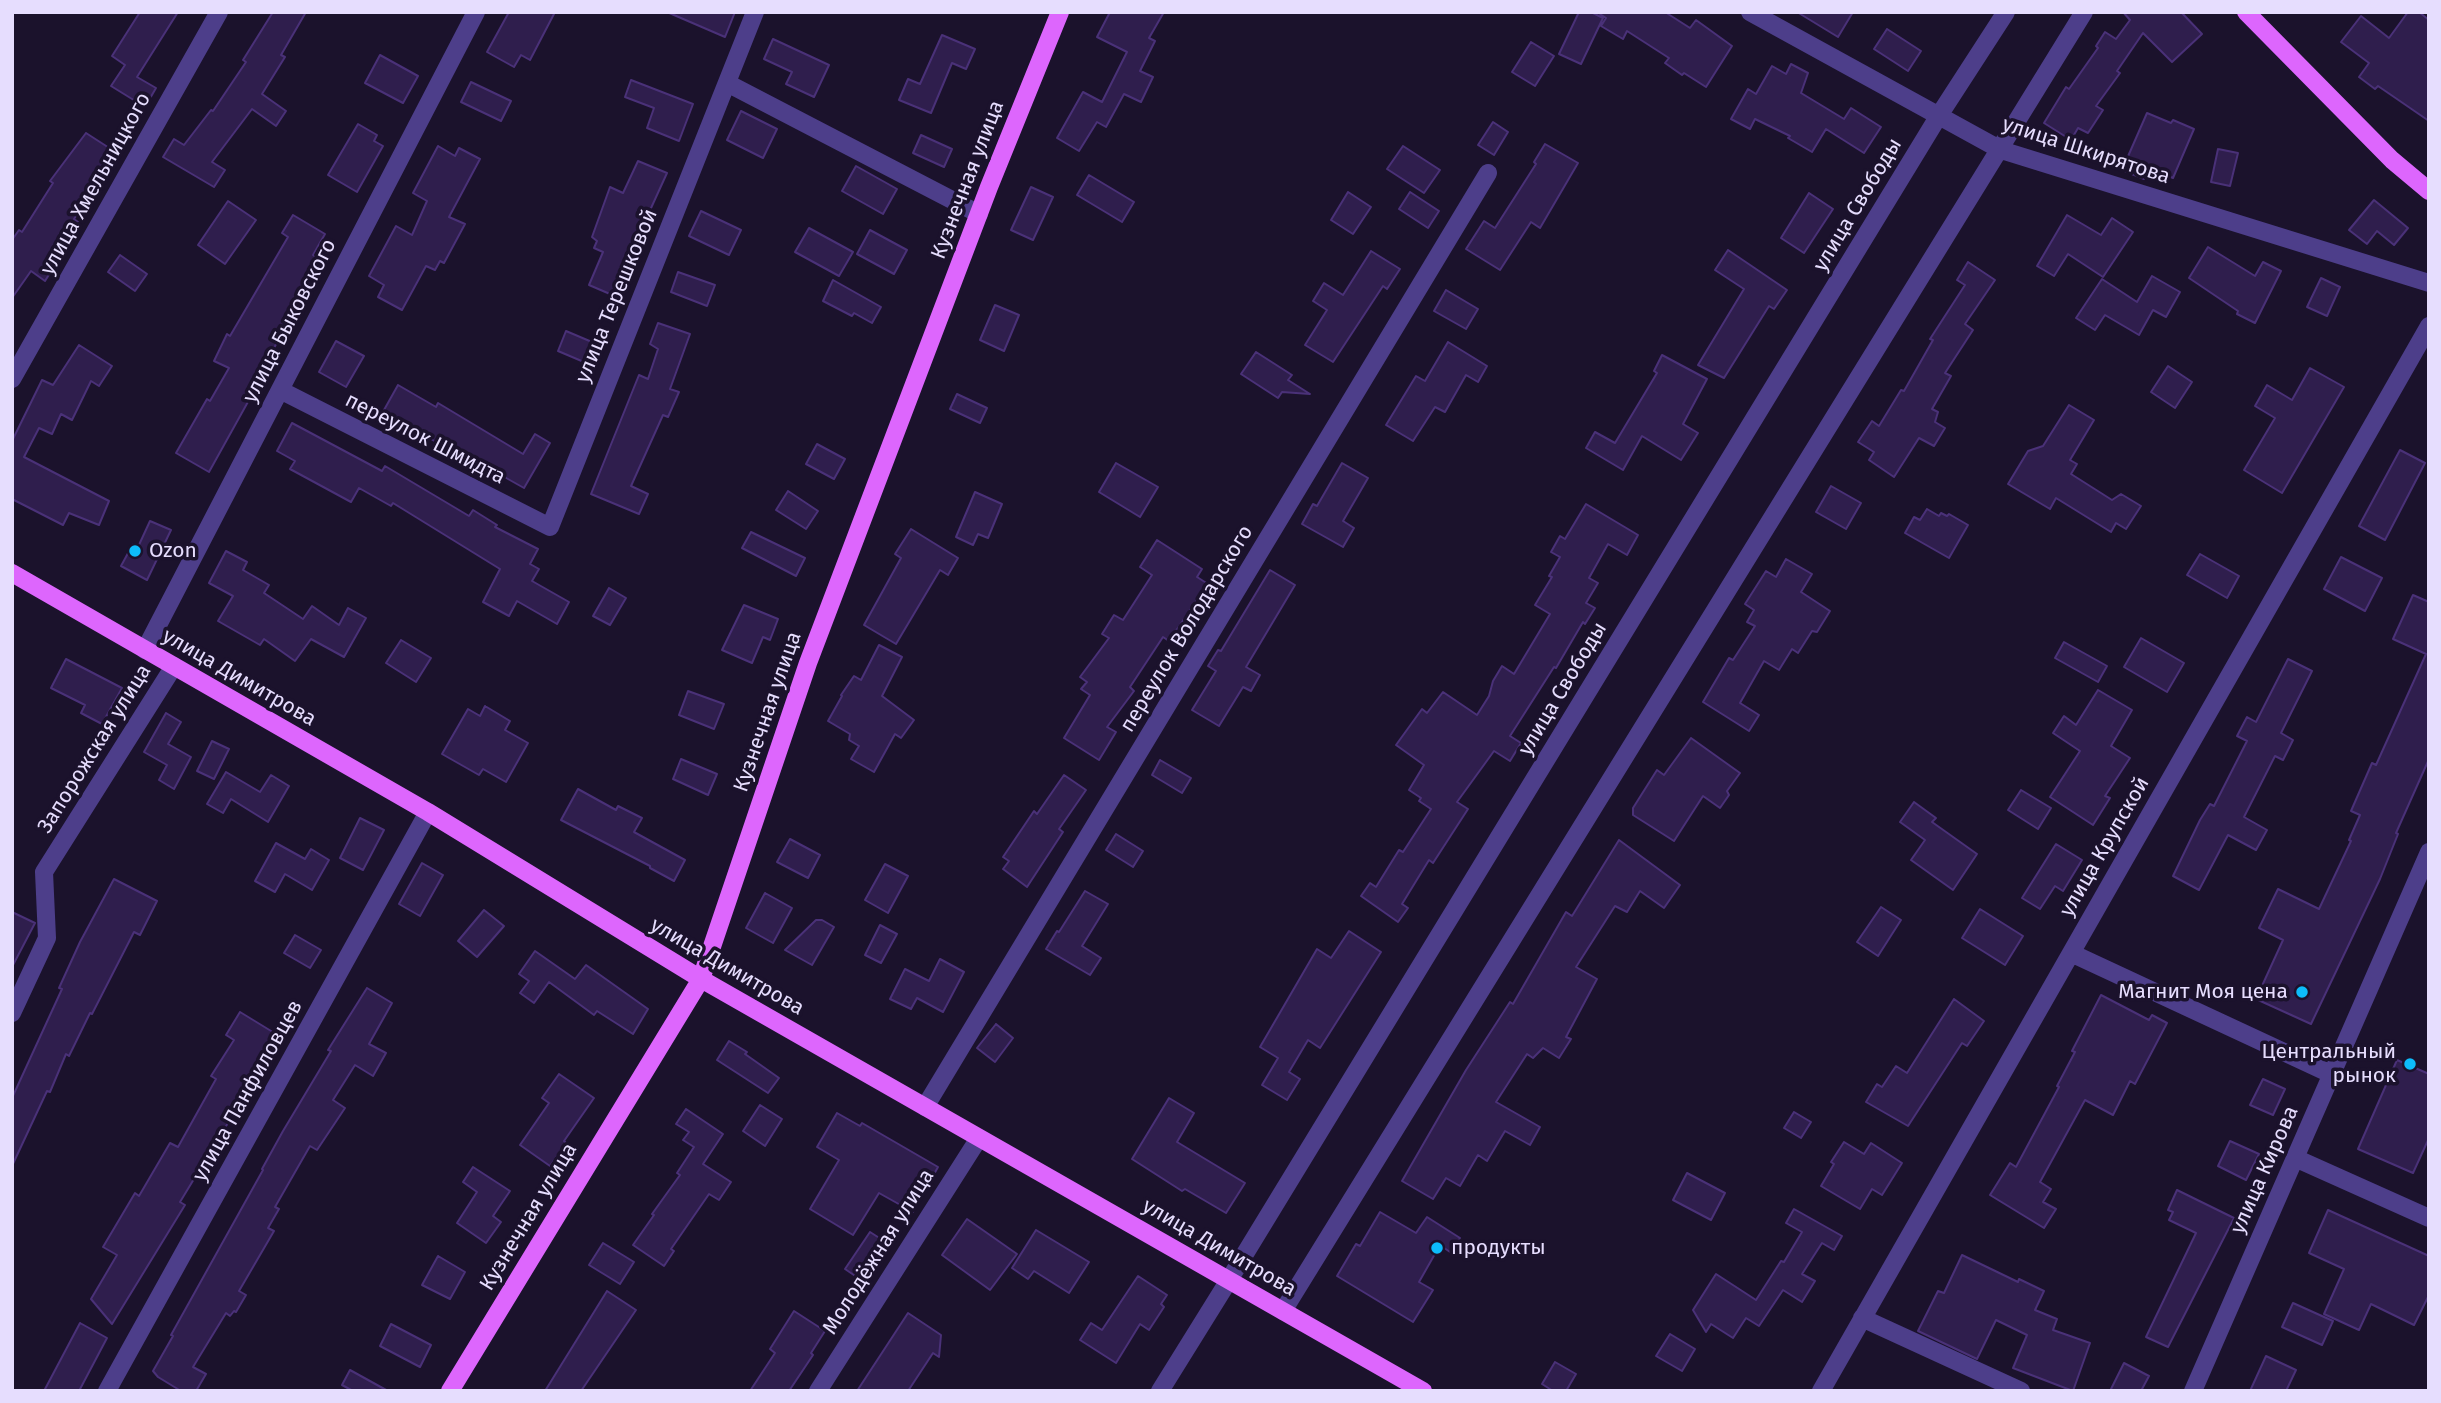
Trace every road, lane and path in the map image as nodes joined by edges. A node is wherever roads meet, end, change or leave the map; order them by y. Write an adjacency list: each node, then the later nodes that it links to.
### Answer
1 (219, 12): 17 (street, улица Хмельницкого)
2 (476, 12): 18 (street, улица Быковского)
3 (755, 12): 9 (street, улица Терешковой)
4 (1060, 12): 14 (main road, Кузнечная улица)
5 (1750, 12): 10 (street, улица Шкирятова)
6 (2006, 12): 10 (street, улица Свободы)
7 (2084, 12): 11 (street)
8 (2246, 12): 13 (main road)
9 (727, 83): 14 (street); 19 (street, улица Терешковой)
10 (1938, 117): 11 (street, улица Шкирятова); 33 (street, улица Свободы)
11 (2001, 150): 15 (street, улица Шкирятова); 34 (street)
12 (1488, 173): 29 (street, переулок Володарского)
13 (2429, 191)
14 (979, 214): 26 (main road, Кузнечная улица)
15 (2429, 283)
16 (2429, 326): 25 (street, улица Крупской)
17 (12, 379)
18 (280, 390): 19 (street, переулок Шмидта); 21 (street, улица Быковского)
19 (550, 527)
20 (12, 573): 21 (main road, улица Димитрова)
21 (145, 650): 22 (main road, улица Димитрова)
22 (174, 666): 23 (main road, улица Димитрова); 27 (street, Запорожская улица)
23 (428, 813): 26 (main road, улица Димитрова); 36 (street, улица Панфиловцев)
24 (2429, 852): 28 (street, улица Кирова)
25 (2071, 953): 28 (street); 35 (street, улица Крупской)
26 (701, 979): 29 (main road, улица Димитрова); 37 (main road, Кузнечная улица)
27 (12, 1013)
28 (2331, 1074): 31 (street, улица Кирова)
29 (925, 1107): 30 (main road, улица Димитрова)
30 (979, 1138): 33 (main road, улица Димитрова); 38 (street, Молодёжная улица)
31 (2295, 1158): 32 (street); 43 (street, улица Кирова)
32 (2429, 1218)
33 (1230, 1280): 34 (main road, улица Димитрова); 39 (street, улица Свободы)
34 (1283, 1311): 40 (main road, улица Димитрова)
35 (1862, 1318): 41 (street, улица Крупской); 42 (street)
36 (107, 1391)
37 (450, 1391)
38 (818, 1391)
39 (1160, 1391)
40 (1423, 1391)
41 (1821, 1391)
42 (2021, 1391)
43 (2193, 1391)

